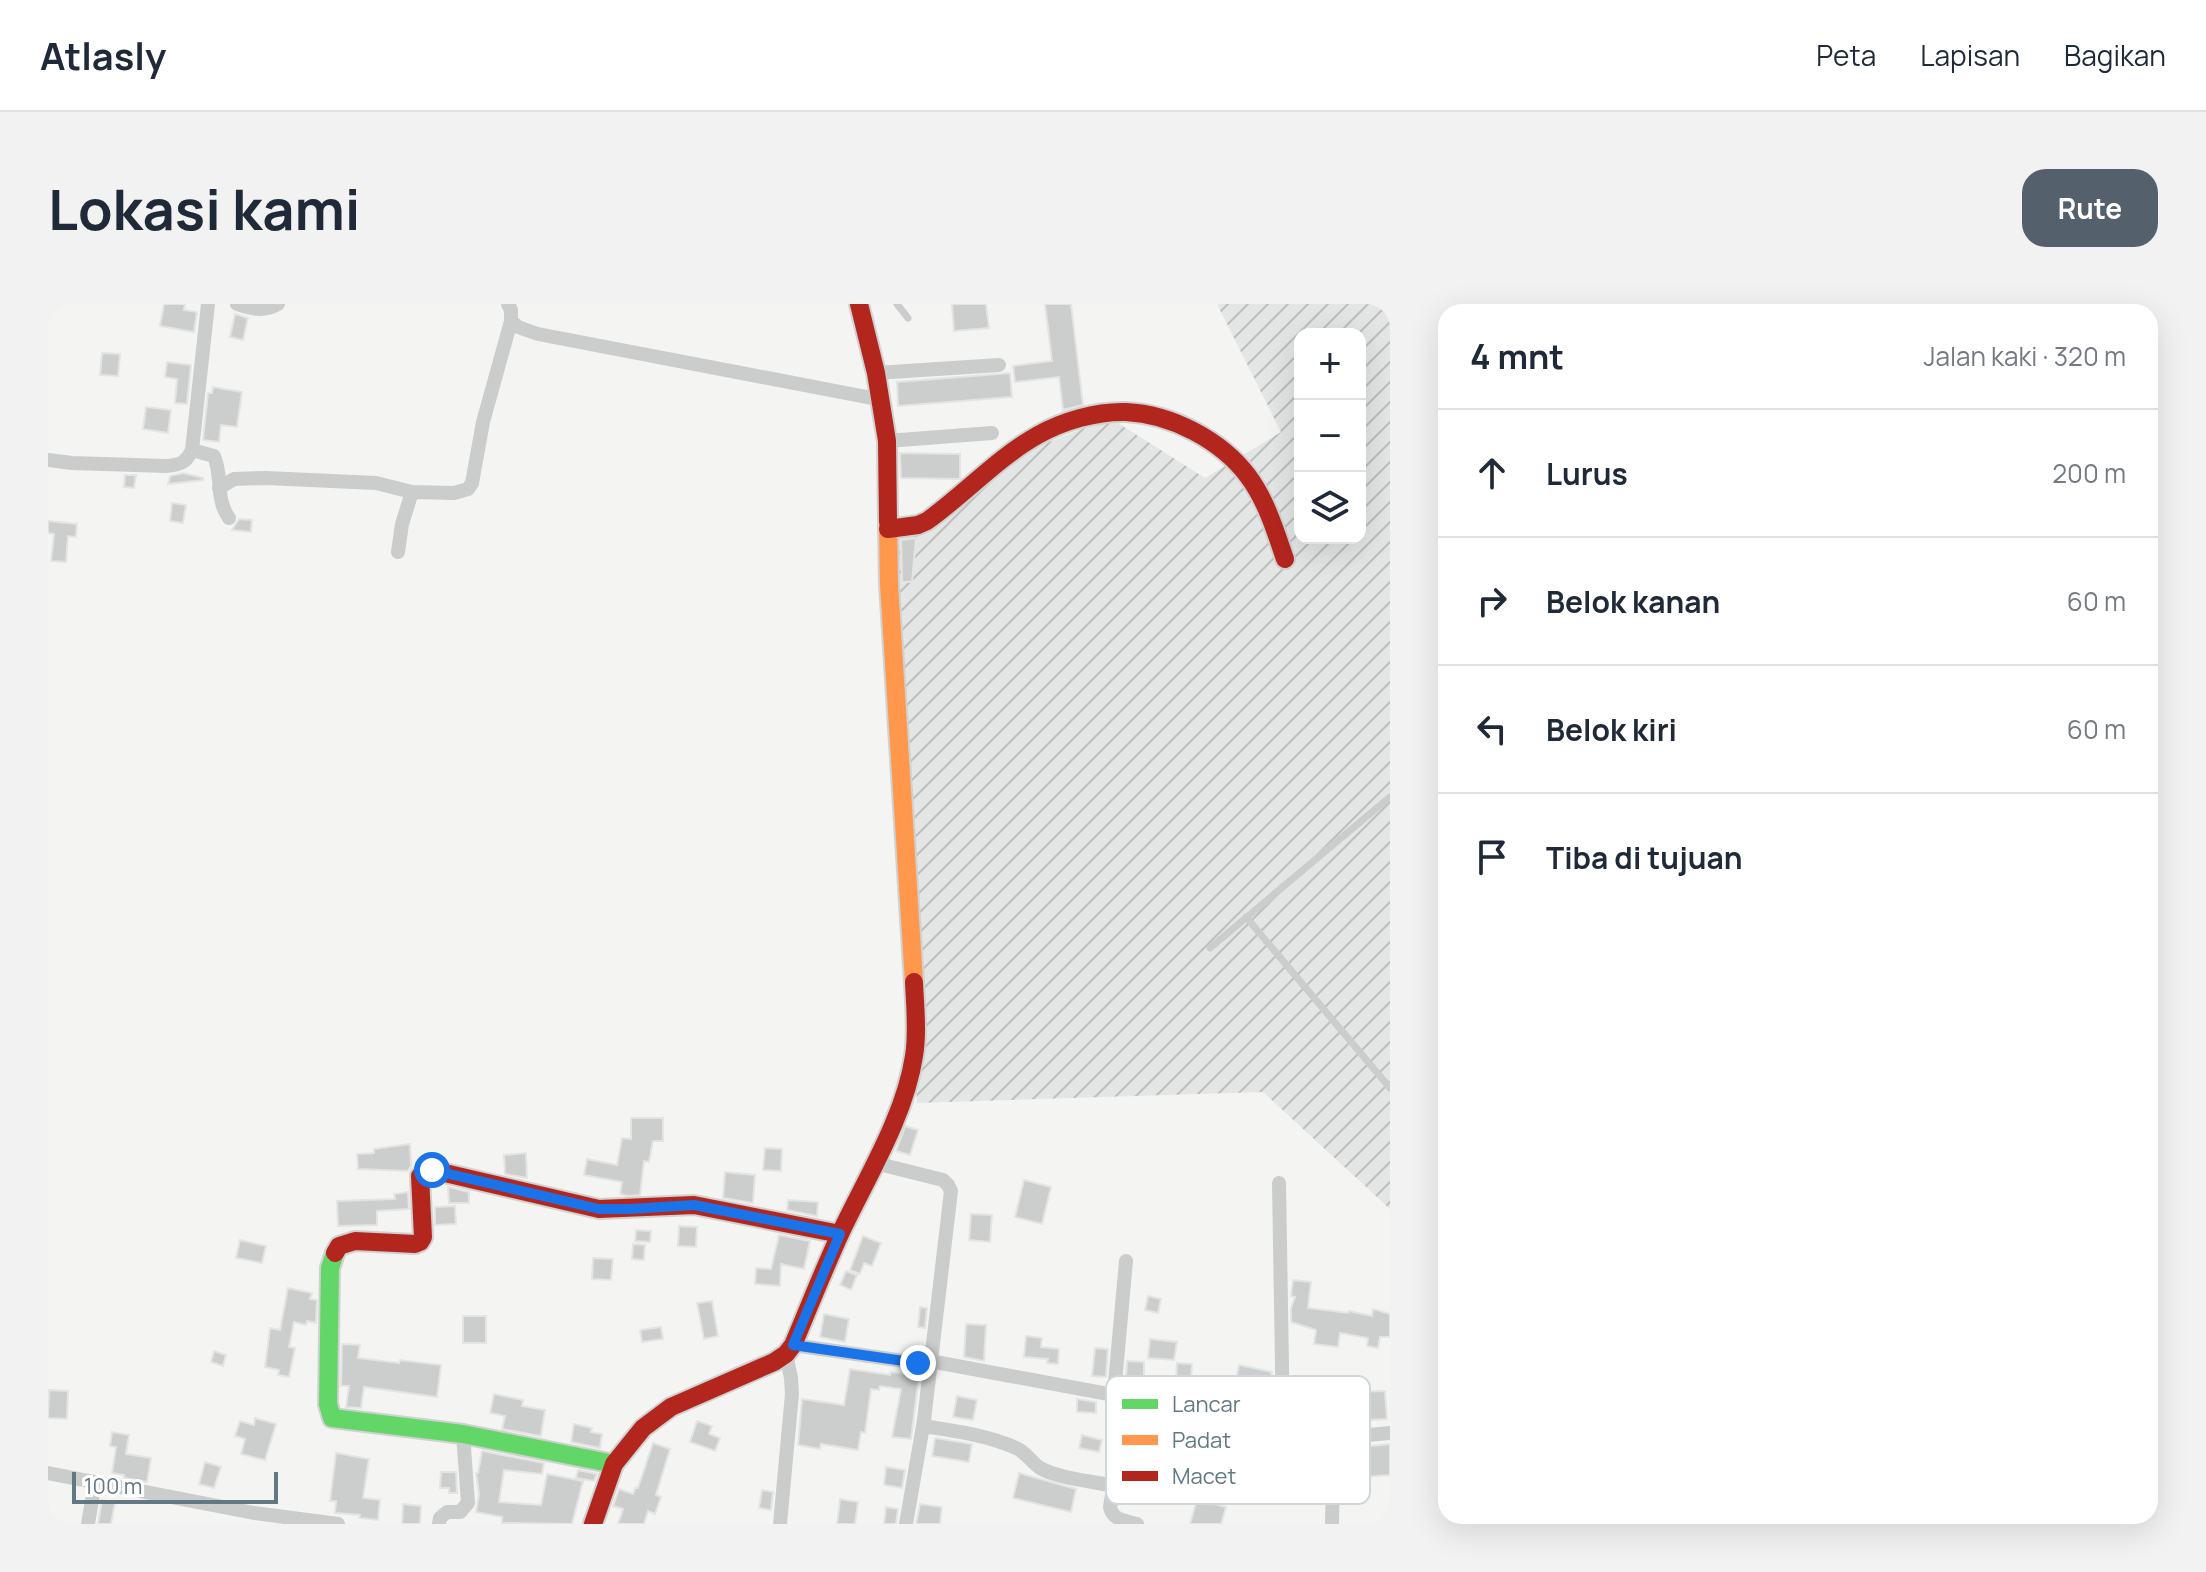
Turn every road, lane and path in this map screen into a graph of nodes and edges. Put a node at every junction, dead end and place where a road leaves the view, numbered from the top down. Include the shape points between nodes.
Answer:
1 (208, 304) edge
2 (237, 304) edge
3 (278, 304) edge
4 (508, 304) edge
5 (859, 304) edge
6 (897, 304) edge
7 (908, 318) dead end
8 (511, 321) junction
9 (999, 365) dead end
10 (876, 373) junction
11 (882, 400) junction
12 (992, 433) dead end
13 (887, 441) junction
14 (192, 450) junction
15 (48, 460) edge
16 (219, 488) junction
17 (412, 492) junction
18 (229, 518) dead end
19 (888, 529) junction
20 (398, 552) dead end
21 (1285, 559) dead end
22 (1390, 797) edge
23 (1246, 917) junction
24 (1210, 948) dead end
25 (1390, 1088) edge
26 (875, 1163) junction
27 (1279, 1183) dead end
28 (840, 1234) junction
29 (1126, 1261) dead end
30 (790, 1349) junction
31 (930, 1364) junction
32 (1122, 1376) edge
33 (1282, 1376) edge
34 (1106, 1393) edge
35 (923, 1426) junction
36 (1390, 1433) edge
37 (463, 1434) junction
38 (1370, 1435) edge
39 (614, 1464) junction
40 (48, 1473) edge
41 (95, 1482) junction
42 (1106, 1485) edge
43 (1111, 1504) edge
44 (88, 1524) edge
45 (338, 1524) edge
46 (439, 1524) edge
47 (593, 1524) edge
48 (780, 1524) edge
49 (906, 1524) edge
50 (1137, 1524) edge

1 - 14 street
2 - 3 street via 256,309
4 - 8 street
5 - 10 street
6 - 7 lane
8 - 11 street via 538,334
8 - 17 street via 468,489
9 - 10 street
10 - 11 street
11 - 13 street
12 - 13 street
13 - 19 street
14 - 15 street via 181,464 166,466
14 - 16 street via 214,456
16 - 17 street via 234,479 266,478 376,483
16 - 18 street
17 - 20 street
19 - 21 street via 927,521 1035,437 1089,418 1132,413 1194,433 1238,462 1265,506
19 - 26 street via 916,1017 914,1056
22 - 23 lane
23 - 24 lane
23 - 25 lane
26 - 28 street
26 - 31 street via 943,1180 951,1191
27 - 33 street
28 - 30 street
28 - 37 street via 694,1205 599,1209 425,1171 420,1176 420,1242 355,1241 339,1246 334,1255 329,1411 339,1420
29 - 32 street
30 - 31 street
30 - 39 street via 774,1362 671,1407 643,1428
30 - 48 street via 792,1394
31 - 34 street
31 - 35 street
35 - 42 street via 1009,1445 1041,1468
35 - 49 street
36 - 38 street
37 - 39 street
37 - 46 street via 468,1503 460,1512 441,1516
39 - 47 street
40 - 41 street
41 - 44 street
41 - 45 street
43 - 50 street via 1116,1517

